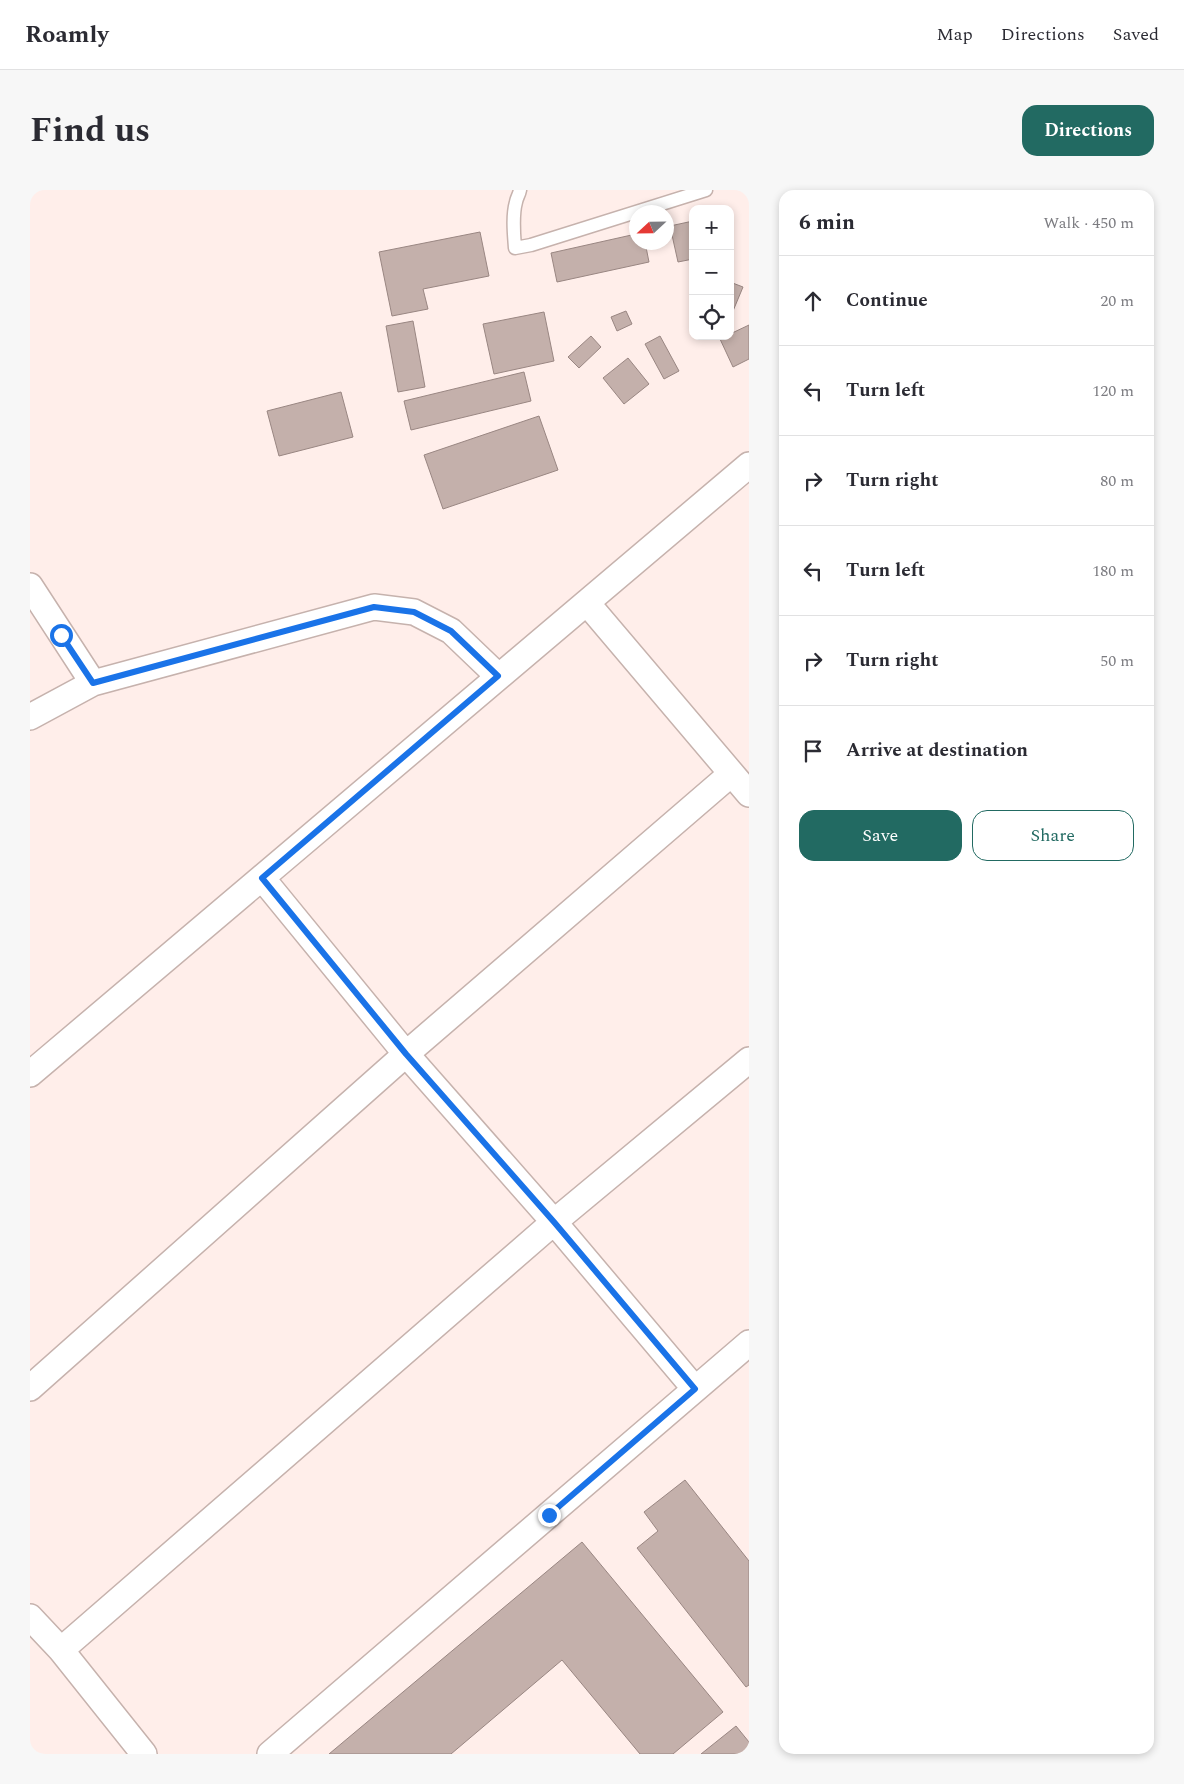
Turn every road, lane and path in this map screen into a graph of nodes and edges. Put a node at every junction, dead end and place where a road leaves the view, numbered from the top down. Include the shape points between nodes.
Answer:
1 (520, 190) edge
2 (706, 190) edge
3 (749, 465) edge
4 (30, 586) edge
5 (587, 603) junction
6 (498, 676) junction
7 (93, 683) junction
8 (30, 717) edge
9 (730, 774) junction
10 (749, 794) edge
11 (262, 878) junction
12 (406, 1054) junction
13 (749, 1060) edge
14 (30, 1074) edge
15 (554, 1222) junction
16 (749, 1343) edge
17 (30, 1388) edge
18 (695, 1389) junction
19 (30, 1616) edge
20 (61, 1650) junction
21 (144, 1754) edge
22 (270, 1754) edge

1 - 2 lane via 516,201 515,248 531,246
3 - 5 street
4 - 7 street
5 - 6 street
5 - 9 street
6 - 7 street via 451,631 414,612 374,607
6 - 11 street
7 - 8 street
9 - 10 street
9 - 12 street
11 - 12 street
11 - 14 street
12 - 15 street
12 - 17 street
13 - 15 street
15 - 18 street
15 - 20 street
16 - 18 street
18 - 22 street
19 - 20 street
20 - 21 street

